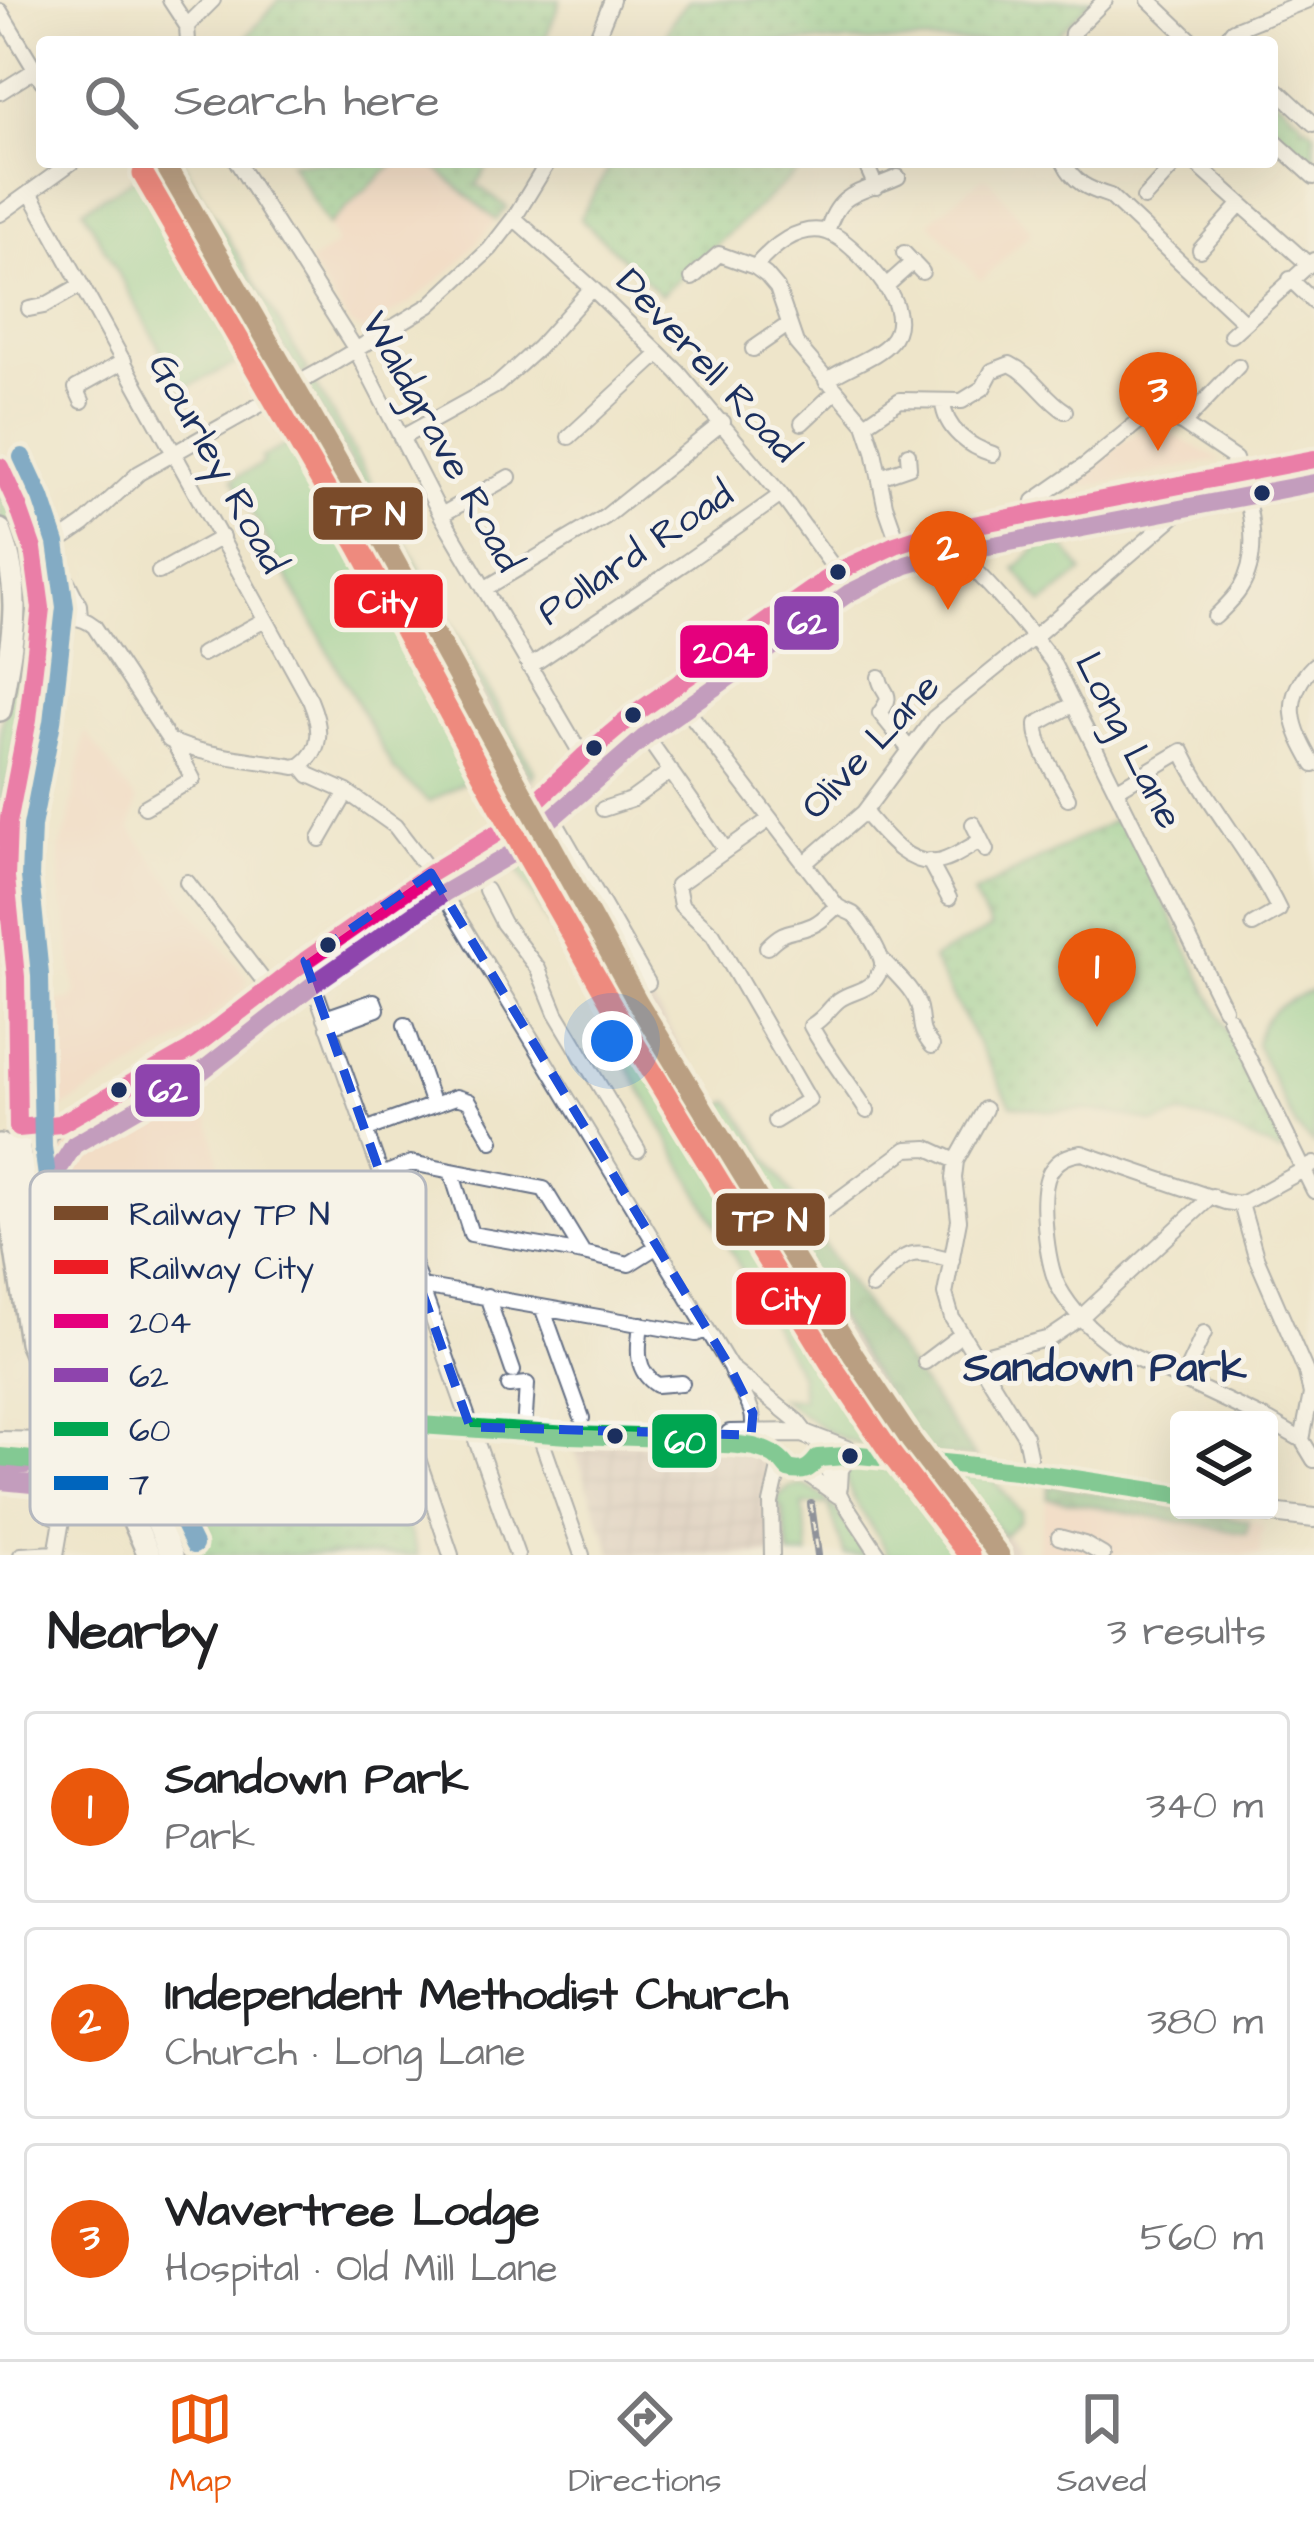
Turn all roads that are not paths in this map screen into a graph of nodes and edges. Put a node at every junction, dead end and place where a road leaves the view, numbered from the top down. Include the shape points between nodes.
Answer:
1 (170, 0) edge
2 (213, 0) edge
3 (612, 0) edge
4 (1105, 0) edge
5 (1148, 0) edge
6 (1308, 0) edge
7 (0, 11) edge
8 (188, 34) edge
9 (597, 36) edge
10 (1072, 36) edge
11 (1188, 36) edge
12 (1231, 36) edge
13 (36, 70) edge
14 (36, 76) edge
15 (1278, 91) edge
16 (0, 92) edge
17 (1314, 124) edge
18 (1278, 144) edge
19 (64, 168) edge
20 (241, 168) edge
21 (544, 168) edge
22 (1067, 168) edge
23 (1172, 168) edge
24 (1201, 168) edge
25 (868, 169) dead end
26 (898, 177) dead end
27 (1314, 177) edge
28 (876, 187) junction
29 (31, 194) junction
30 (1144, 198) dead end
31 (1241, 204) junction
32 (0, 214) edge
33 (514, 218) junction
34 (827, 232) junction
35 (1200, 250) dead end
36 (913, 262) dead end
37 (1311, 262) edge
38 (755, 267) junction
39 (700, 275) dead end
40 (1290, 279) junction
41 (81, 285) junction
42 (885, 287) junction
43 (592, 288) junction
44 (1314, 302) edge
45 (29, 309) dead end
46 (1244, 321) junction
47 (789, 324) junction
48 (1231, 335) dead end
49 (356, 350) junction
50 (753, 350) dead end
51 (659, 354) junction
52 (124, 361) junction
53 (1238, 366) dead end
54 (831, 386) junction
55 (82, 400) dead end
56 (944, 403) junction
57 (1066, 411) dead end
58 (723, 422) junction
59 (802, 423) dead end
60 (865, 424) junction
61 (1183, 424) junction
62 (569, 437) dead end
63 (400, 438) junction
64 (174, 452) junction
65 (985, 458) dead end
66 (1314, 459) edge
67 (912, 463) dead end
68 (0, 467) edge
69 (1240, 475) junction
70 (509, 477) dead end
71 (880, 477) junction
72 (1194, 482) junction
73 (781, 495) junction
74 (1032, 513) junction
75 (441, 515) junction
76 (0, 530) edge
77 (932, 533) junction
78 (222, 537) junction
79 (898, 542) junction
80 (159, 572) dead end
81 (838, 572) junction
82 (484, 589) junction
83 (1215, 616) dead end
84 (80, 618) junction
85 (265, 620) junction
86 (1034, 637) junction
87 (39, 639) junction
88 (202, 654) dead end
89 (1314, 665) edge
90 (529, 667) junction
91 (879, 677) dead end
92 (678, 698) dead end
93 (1074, 704) junction
94 (0, 710) edge
95 (632, 716) junction
96 (174, 743) junction
97 (910, 749) junction
98 (583, 757) junction
99 (301, 765) junction
100 (1314, 765) edge
101 (671, 771) junction
102 (1116, 790) junction
103 (347, 792) junction
104 (1068, 798) dead end
105 (539, 799) junction
106 (145, 807) dead end
107 (603, 808) dead end
108 (864, 812) junction
109 (770, 819) junction
110 (973, 824) dead end
111 (320, 839) dead end
112 (725, 849) junction
113 (929, 861) junction
114 (805, 864) junction
115 (431, 873) junction
116 (187, 882) dead end
117 (492, 896) dead end
118 (949, 898) dead end
119 (837, 906) junction
120 (1252, 926) dead end
121 (767, 946) dead end
122 (881, 958) junction
123 (305, 962) junction
124 (648, 983) dead end
125 (270, 989) junction
126 (402, 1033) dead end
127 (932, 1046) dead end
128 (591, 1074) junction
129 (562, 1091) junction
130 (433, 1105) junction
131 (985, 1109) dead end
132 (867, 1111) dead end
133 (776, 1121) dead end
134 (57, 1127) junction
135 (364, 1130) junction
136 (12, 1138) edge
137 (485, 1138) dead end
138 (638, 1150) dead end
139 (956, 1161) junction
140 (1309, 1167) edge
141 (381, 1171) edge
142 (390, 1171) edge
143 (451, 1171) junction
144 (10, 1184) edge
145 (1314, 1192) edge
146 (1212, 1196) junction
147 (1241, 1204) junction
148 (815, 1216) dead end
149 (656, 1247) junction
150 (30, 1253) edge
151 (583, 1253) junction
152 (952, 1260) junction
153 (426, 1287) edge
154 (878, 1287) dead end
155 (487, 1296) junction
156 (426, 1303) edge
157 (542, 1307) junction
158 (428, 1311) joint
159 (1081, 1317) junction
160 (640, 1324) junction
161 (706, 1330) junction
162 (1204, 1333) dead end
163 (962, 1334) junction
164 (30, 1342) edge
165 (938, 1352) junction
166 (976, 1357) junction
167 (925, 1362) dead end
168 (948, 1366) dead end
169 (730, 1367) junction
170 (1182, 1380) junction
171 (683, 1384) dead end
172 (1249, 1411) edge
173 (582, 1418) dead end
174 (426, 1425) edge
175 (1278, 1426) edge
176 (470, 1427) junction
177 (532, 1432) junction
178 (751, 1435) junction
179 (802, 1435) junction
180 (672, 1438) junction
181 (1303, 1440) junction
182 (0, 1441) edge
183 (30, 1451) edge
184 (30, 1451) edge
185 (853, 1456) junction
186 (0, 1457) edge
187 (781, 1458) junction
188 (1314, 1460) edge
189 (810, 1466) junction
190 (1029, 1472) junction
191 (0, 1473) edge
192 (30, 1479) edge
193 (426, 1482) edge
194 (775, 1487) junction
195 (840, 1493) junction
196 (1170, 1495) edge
197 (1278, 1514) edge
198 (1314, 1518) edge
199 (143, 1525) edge
200 (151, 1525) edge
201 (1059, 1537) dead end
202 (56, 1554) edge
203 (21, 1555) edge
204 (149, 1555) edge
205 (172, 1555) edge
206 (451, 1555) edge
207 (517, 1555) edge
208 (582, 1555) edge
209 (772, 1555) edge
210 (879, 1555) edge
211 (1103, 1555) edge

1 - 8 street
2 - 8 street
3 - 9 street
4 - 10 street
5 - 11 street
6 - 12 street
7 - 13 street
14 - 16 street
15 - 17 street
18 - 27 street
19 - 29 street
20 - 49 street, Waldgrave Road
21 - 33 street
22 - 46 street via 1088,189 1110,196
23 - 30 street
24 - 31 street
25 - 28 street
26 - 28 street
28 - 34 street via 841,201
29 - 32 street
29 - 41 street, Gourley Road
31 - 35 street
31 - 37 street
33 - 43 street, Deverell Road
33 - 49 street via 430,305
34 - 38 street via 784,240
34 - 42 street
36 - 42 street
37 - 40 street
38 - 39 street via 718,254
38 - 47 street via 777,288
40 - 44 street
40 - 46 street
41 - 45 street
41 - 52 street, Gourley Road
42 - 54 street via 898,314 893,337 842,368
43 - 51 street, Deverell Road
43 - 63 street via 497,385
46 - 48 street
47 - 50 street
47 - 54 street
49 - 63 street, Waldgrave Road
49 - 64 street
51 - 58 street, Deverell Road
51 - 62 street
52 - 55 street via 76,388
52 - 64 street, Gourley Road
53 - 61 street
54 - 59 street
54 - 60 street
56 - 57 street via 973,396 992,371 1010,364
56 - 60 street via 900,400
56 - 65 street via 948,423
58 - 73 street, Deverell Road
58 - 82 street via 605,518
60 - 71 street
61 - 69 street via 1235,459
61 - 74 street via 1162,414 1144,417 1034,501
63 - 75 street, Waldgrave Road
64 - 78 street, Gourley Road
64 - 84 street via 129,480 58,546 58,567
66 - 69 street
67 - 71 street
68 - 87 highway via 33,549
69 - 72 street
69 - 83 street via 1252,553 1243,585
70 - 75 street
71 - 79 street
72 - 74 street
72 - 86 street, Olive Lane via 1192,501
73 - 81 street, Deverell Road
73 - 90 street, Pollard Road
74 - 77 street
75 - 82 street, Waldgrave Road
76 - 94 highway via 16,616
77 - 79 street
77 - 86 street, Long Lane
78 - 80 street
78 - 85 street, Gourley Road
79 - 81 street
81 - 95 street
82 - 90 street, Waldgrave Road
84 - 87 street via 63,619
84 - 96 street via 94,626
85 - 88 street
85 - 99 street, Gourley Road via 319,723 315,752
86 - 93 street, Long Lane
86 - 97 street, Olive Lane via 934,718
87 - 136 highway via 8,823 16,977
89 - 100 street via 1292,704
90 - 98 street, Waldgrave Road
91 - 97 street via 888,694 880,713
92 - 109 street
93 - 102 street, Long Lane
93 - 104 street via 1035,728
95 - 98 street
95 - 101 street
96 - 99 street
96 - 106 street via 193,779
97 - 108 street, Olive Lane
98 - 105 street
99 - 103 street
101 - 107 street via 631,800
101 - 112 street
102 - 120 street via 1182,751 1279,910
102 - 140 street, Long Lane
103 - 111 street
103 - 115 street via 395,826
105 - 115 street via 496,836
105 - 124 street
108 - 113 street via 897,848
108 - 114 street, Olive Lane
109 - 112 street
109 - 114 street
110 - 113 street via 984,846
112 - 133 street via 677,885 681,905 713,934 809,1100
113 - 118 street
114 - 119 street
115 - 123 street
115 - 129 street
116 - 125 street
117 - 128 street
119 - 121 street
119 - 122 street via 854,915
122 - 127 street via 911,993
122 - 132 street via 876,980 811,1026
123 - 125 street
123 - 135 street
125 - 134 street via 190,1050
126 - 130 street
128 - 129 street
128 - 138 street
129 - 149 street
130 - 135 street
130 - 137 street via 463,1097
131 - 139 street
134 - 136 street
134 - 144 street
135 - 141 street
136 - 144 highway
139 - 148 street via 907,1149
139 - 152 street
140 - 145 street, Long Lane
140 - 147 street
142 - 143 street via 411,1163
143 - 151 street via 544,1189
143 - 151 street via 471,1234
144 - 150 highway
144 - 164 highway
146 - 147 street
146 - 159 street
146 - 159 street via 1082,1153 1064,1156 1048,1174 1046,1233 1057,1284
147 - 181 street via 1306,1372
149 - 151 street via 629,1264
149 - 161 street
152 - 154 street via 910,1253
152 - 163 street via 945,1294
153 - 155 street
155 - 157 street
155 - 177 street via 511,1378 527,1384
156 - 158 street
157 - 160 street
157 - 173 street
158 - 176 street
159 - 166 street via 1050,1338
159 - 170 street via 1117,1349
160 - 161 street
160 - 171 street via 644,1374 657,1385
161 - 169 street
162 - 170 street
163 - 165 street
163 - 166 street
165 - 167 street
165 - 168 street
166 - 190 street via 1025,1436
169 - 178 street via 754,1413
169 - 179 street via 797,1421
170 - 172 street
174 - 176 main road
175 - 181 street
176 - 177 main road
176 - 207 street
177 - 180 main road
177 - 208 street
178 - 179 main road
178 - 180 main road
179 - 185 main road
179 - 187 main road via 782,1444
179 - 189 main road via 818,1445
180 - 187 main road via 748,1445
181 - 188 street
182 - 183 main road
184 - 186 main road
185 - 189 main road
185 - 190 main road
185 - 195 main road via 839,1468
187 - 189 main road via 788,1469
187 - 194 street
189 - 194 street
189 - 195 street
190 - 196 main road
191 - 192 street
193 - 206 street
194 - 209 street
195 - 210 street
197 - 198 main road
199 - 204 highway
200 - 205 highway
201 - 211 street
202 - 203 street

